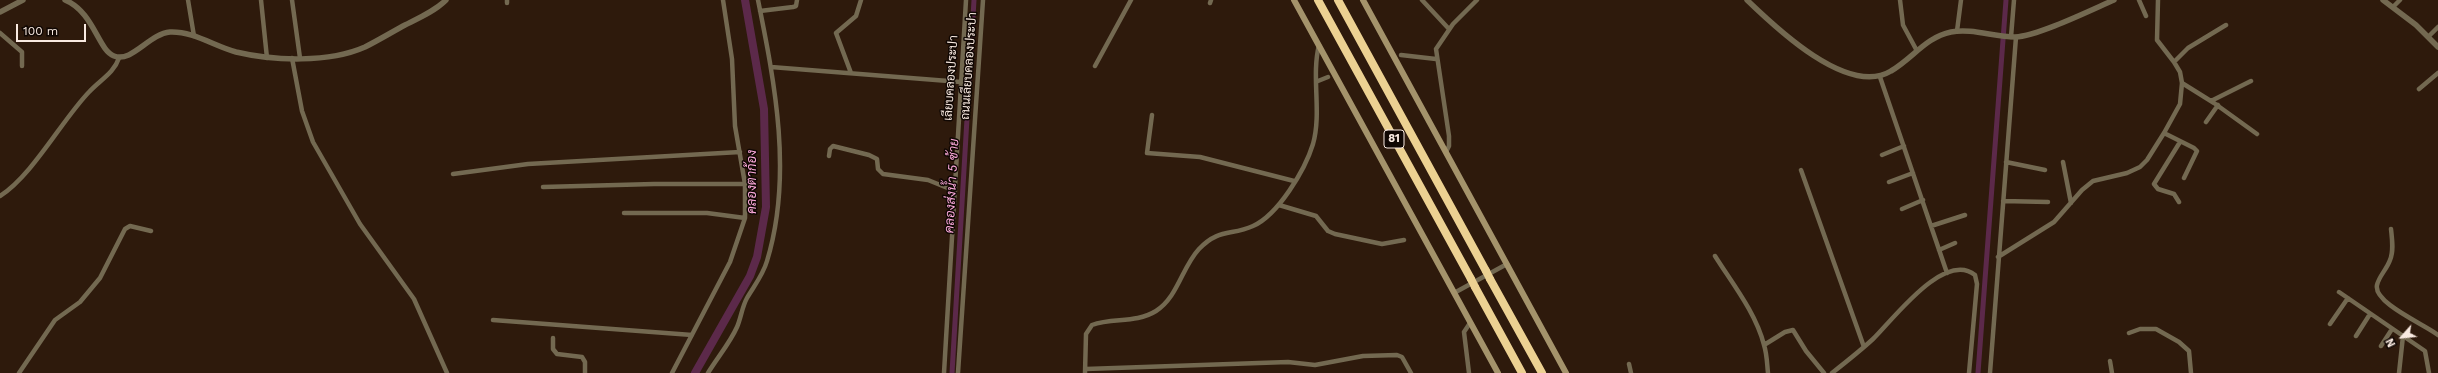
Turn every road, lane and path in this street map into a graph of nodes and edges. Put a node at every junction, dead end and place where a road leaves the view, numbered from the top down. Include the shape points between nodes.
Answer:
1 (21, 0) edge
2 (65, 0) edge
3 (188, 0) edge
4 (261, 0) edge
5 (292, 0) edge
6 (446, 0) edge
7 (723, 0) edge
8 (759, 0) edge
9 (797, 0) edge
10 (861, 0) edge
11 (966, 0) edge
12 (983, 0) edge
13 (1131, 0) edge
14 (1294, 0) edge
15 (1318, 0) edge
16 (1338, 0) edge
17 (1363, 0) edge
18 (1422, 0) edge
19 (1477, 0) edge
20 (1747, 0) edge
21 (1900, 0) edge
22 (1961, 0) edge
23 (2014, 0) edge
24 (2114, 0) edge
25 (2139, 0) edge
26 (2158, 0) edge
27 (2383, 0) edge
28 (2400, 0) edge
29 (2393, 7) junction
30 (760, 11) junction
31 (0, 12) edge
32 (2146, 16) dead end
33 (2226, 25) dead end
34 (2438, 27) edge
35 (1450, 29) junction
36 (1956, 31) junction
37 (0, 33) edge
38 (194, 36) junction
39 (2012, 37) junction
40 (2428, 37) junction
41 (1319, 45) junction
42 (2438, 47) edge
43 (1917, 51) junction
44 (1401, 55) dead end
45 (119, 58) junction
46 (266, 58) junction
47 (292, 58) junction
48 (300, 58) junction
49 (1436, 59) junction
50 (2174, 62) junction
51 (22, 66) dead end
52 (1095, 66) dead end
53 (771, 67) junction
54 (851, 72) junction
55 (2438, 73) edge
56 (1328, 77) dead end
57 (1880, 77) junction
58 (1318, 81) junction
59 (961, 82) junction
60 (2251, 82) dead end
61 (2182, 83) junction
62 (2419, 89) dead end
63 (2211, 101) junction
64 (2218, 105) junction
65 (1152, 115) dead end
66 (2206, 122) dead end
67 (2164, 133) junction
68 (2257, 134) dead end
69 (2180, 142) junction
70 (1904, 146) junction
71 (740, 152) junction
72 (1446, 152) junction
73 (1882, 155) dead end
74 (829, 156) dead end
75 (2006, 162) junction
76 (2063, 162) dead end
77 (1801, 170) dead end
78 (2045, 170) dead end
79 (1913, 173) junction
80 (453, 174) dead end
81 (2184, 178) dead end
82 (1294, 181) junction
83 (1889, 182) dead end
84 (745, 184) junction
85 (543, 187) dead end
86 (954, 191) junction
87 (0, 196) edge
88 (1923, 200) junction
89 (2003, 201) junction
90 (2048, 202) dead end
91 (2179, 202) dead end
92 (2070, 203) junction
93 (1279, 205) junction
94 (1902, 209) dead end
95 (624, 213) dead end
96 (1965, 215) dead end
97 (745, 218) junction
98 (1931, 226) junction
99 (2391, 229) dead end
100 (151, 231) dead end
101 (1404, 240) dead end
102 (1955, 243) dead end
103 (1939, 250) junction
104 (1715, 256) dead end
105 (1998, 257) junction
106 (1507, 264) junction
107 (1947, 273) junction
108 (2339, 292) dead end
109 (1454, 293) junction
110 (2348, 298) junction
111 (2370, 314) junction
112 (493, 320) dead end
113 (1470, 323) junction
114 (2330, 324) dead end
115 (2392, 329) junction
116 (2130, 334) dead end
117 (692, 335) junction
118 (2438, 335) edge
119 (2356, 336) dead end
120 (2403, 336) junction
121 (553, 338) dead end
122 (1764, 345) junction
123 (2381, 346) dead end
124 (1864, 347) junction
125 (2110, 361) dead end
126 (1629, 364) dead end
127 (1086, 371) edge
128 (19, 373) edge
129 (447, 373) edge
130 (585, 373) edge
131 (672, 373) edge
132 (708, 373) edge
133 (944, 373) edge
134 (958, 373) edge
135 (1411, 373) edge
136 (1469, 373) edge
137 (1498, 373) edge
138 (1522, 373) edge
139 (1542, 373) edge
140 (1566, 373) edge
141 (1631, 373) edge
142 (1768, 373) edge
143 (1824, 373) edge
144 (1832, 373) edge
145 (1969, 373) edge
146 (1990, 373) edge
147 (2112, 373) edge
148 (2190, 373) edge
149 (2399, 373) edge
150 (2429, 373) edge

1 - 31 street
2 - 45 street via 83,12 105,48
3 - 38 street
4 - 46 street
5 - 48 street
6 - 48 street via 427,14 365,47 343,53
7 - 71 street via 732,59 735,126
8 - 30 street
9 - 30 street via 796,6 793,7
10 - 54 street via 856,16 836,33
11 - 59 street, เลียบคลองประปา
12 - 134 street, ถนนเลียบคลองประปา
13 - 52 street
14 - 41 main road
15 - 138 highway, 81, bridge
16 - 139 highway, 81, bridge
17 - 72 main road
18 - 35 street
19 - 35 street
20 - 57 street via 1779,31 1823,60 1856,76
21 - 43 street via 1904,25
22 - 36 street
23 - 39 street
24 - 39 street via 2030,34
25 - 32 street
26 - 50 street via 2157,40
27 - 29 street
28 - 29 street
29 - 40 street
30 - 53 street
33 - 50 street via 2188,48
34 - 40 street
35 - 49 street via 1436,49
36 - 39 street
36 - 43 street via 1936,37
37 - 51 street via 22,52
38 - 45 street via 168,32 150,40 131,54
38 - 46 street via 234,51
39 - 75 street
40 - 42 street
41 - 58 street via 1316,63
41 - 109 main road
43 - 57 street
44 - 49 street
45 - 87 street via 111,72 89,92 36,159
46 - 47 street
47 - 48 street
47 - 129 street via 302,111 313,142 360,224 414,299
49 - 72 street via 1449,136
50 - 61 street via 2180,72
53 - 54 street
53 - 132 street via 780,172 772,243 764,270 746,300 737,327
54 - 59 street
55 - 62 street
56 - 58 street
57 - 70 street
58 - 82 street via 1313,145
59 - 86 street, เลียบคลองประปา
60 - 63 street
61 - 63 street
61 - 67 street via 2180,104
63 - 64 street
64 - 66 street
64 - 68 street
65 - 82 street via 1147,153 1200,157
67 - 69 street
67 - 92 street via 2140,167 2128,173 2093,181
69 - 81 street via 2197,151
69 - 91 street via 2154,184 2158,189 2174,194
70 - 73 street
70 - 79 street
71 - 80 street via 532,164
71 - 84 street
72 - 106 main road
74 - 86 street via 833,146 869,155 877,159 878,169 883,174 928,180
75 - 78 street
75 - 89 street
76 - 92 street
77 - 124 street
79 - 83 street
79 - 88 street
82 - 93 street
84 - 85 street
84 - 97 street
86 - 133 street, เลียบคลองประปา
88 - 94 street
88 - 98 street
89 - 90 street
89 - 105 street
92 - 105 street via 2054,222
93 - 101 street via 1316,216 1328,231 1338,235 1382,244
93 - 127 street via 1263,221 1252,227 1220,233 1200,248 1170,297 1155,311 1127,321 1104,321 1092,326 1086,334
95 - 97 street via 707,213
96 - 98 street
97 - 117 street via 730,262
98 - 103 street
99 - 118 street via 2392,251 2377,285 2378,293 2394,308
100 - 128 street via 130,226 125,229 100,278 80,302 55,320
102 - 103 street
103 - 107 street
104 - 122 street via 1746,304
105 - 146 street
106 - 109 street
106 - 140 main road
107 - 124 street via 1930,282
107 - 145 street via 1963,269 1975,275 1977,284
108 - 110 street
109 - 113 main road
110 - 111 street
110 - 114 street
111 - 115 street
111 - 119 street
112 - 117 street
113 - 136 street via 1464,332
113 - 137 main road
115 - 120 street
115 - 123 street
116 - 148 street via 2140,329 2156,329 2179,342 2189,351
117 - 131 street
120 - 149 street
120 - 150 street via 2425,351
121 - 130 street via 553,349 557,354 582,357 585,362
122 - 142 street
122 - 143 street via 1793,330
124 - 144 street
125 - 147 street
126 - 141 street
127 - 135 street via 1288,362 1315,364 1380,354 1402,357

